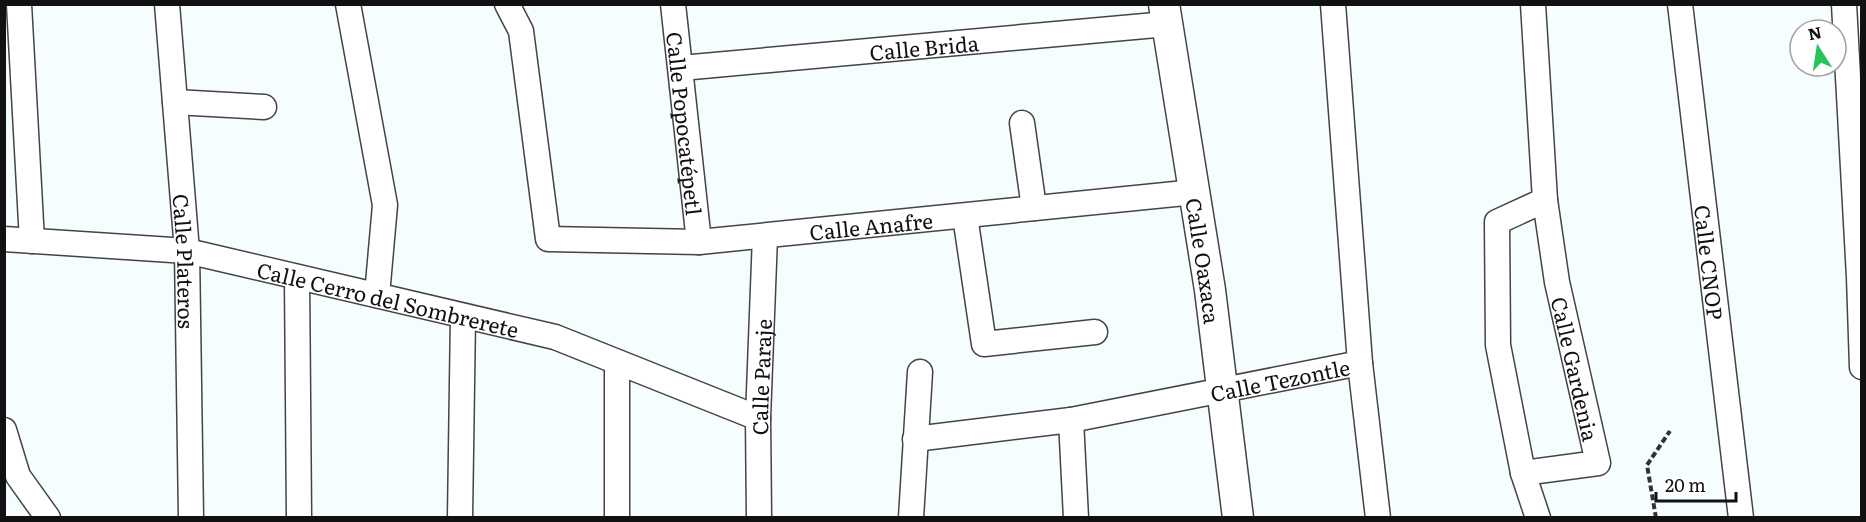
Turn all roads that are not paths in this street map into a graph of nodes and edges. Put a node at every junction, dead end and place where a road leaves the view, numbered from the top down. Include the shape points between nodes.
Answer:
1 (19, 4) edge
2 (167, 4) edge
3 (348, 4) edge
4 (507, 4) edge
5 (673, 4) edge
6 (1333, 4) edge
7 (1533, 4) edge
8 (1680, 4) edge
9 (1844, 4) edge
10 (1165, 14) edge
11 (681, 68) junction
12 (175, 102) junction
13 (264, 106) dead end
14 (1022, 123) dead end
15 (1195, 192) junction
16 (1545, 200) junction
17 (1034, 208) junction
18 (965, 216) junction
19 (765, 236) junction
20 (4, 239) edge
21 (32, 241) junction
22 (699, 242) junction
23 (187, 251) junction
24 (297, 277) junction
25 (1860, 277) edge
26 (377, 295) junction
27 (463, 316) junction
28 (1095, 332) dead end
29 (617, 362) junction
30 (1360, 363) junction
31 (1862, 367) edge
32 (920, 372) dead end
33 (1222, 392) junction
34 (758, 418) junction
35 (1071, 420) junction
36 (4, 430) edge
37 (915, 439) junction
38 (1523, 473) junction
39 (48, 518) edge
40 (191, 518) edge
41 (299, 518) edge
42 (460, 518) edge
43 (617, 518) edge
44 (759, 518) edge
45 (911, 518) edge
46 (1076, 518) edge
47 (1238, 518) edge
48 (1378, 518) edge
49 (1538, 518) edge
50 (1741, 518) edge

1 - 21 street
2 - 12 street, Calle Plateros
3 - 26 street via 386,205
4 - 22 street, Calle Anafre via 521,31 548,238
5 - 11 street, Calle Popocatépetl
6 - 30 street, Calle Tezontle
7 - 16 street, Calle Gardenia
8 - 50 street, Calle CNOP
9 - 25 street
10 - 11 street, Calle Brida
10 - 15 street, Calle Oaxaca
11 - 22 street, Calle Popocatépetl
12 - 13 street
12 - 23 street, Calle Plateros
14 - 17 street
15 - 17 street, Calle Anafre
15 - 33 street, Calle Oaxaca
16 - 38 street via 1497,222 1498,345
16 - 38 street, Calle Gardenia via 1557,282 1598,463
17 - 18 street, Calle Anafre
18 - 19 street, Calle Anafre
18 - 28 street via 984,344
19 - 22 street, Calle Anafre
19 - 34 street, Calle Paraje
20 - 21 street, Calle Cerro del Sombrerete
21 - 23 street, Calle Cerro del Sombrerete
23 - 24 street, Calle Cerro del Sombrerete
23 - 40 street, Calle Plateros
24 - 26 street, Calle Cerro del Sombrerete
24 - 41 street
25 - 31 street
26 - 27 street, Calle Cerro del Sombrerete
27 - 29 street, Calle Cerro del Sombrerete via 555,337
27 - 42 street
29 - 34 street, Calle Cerro del Sombrerete
29 - 43 street
30 - 33 street, Calle Tezontle
30 - 48 street
32 - 37 street
33 - 35 street, Calle Tezontle
33 - 47 street, Calle Oaxaca
34 - 44 street, Calle Paraje
35 - 37 street, Calle Tezontle
35 - 46 street
36 - 39 street via 18,476
37 - 45 street
38 - 49 street

